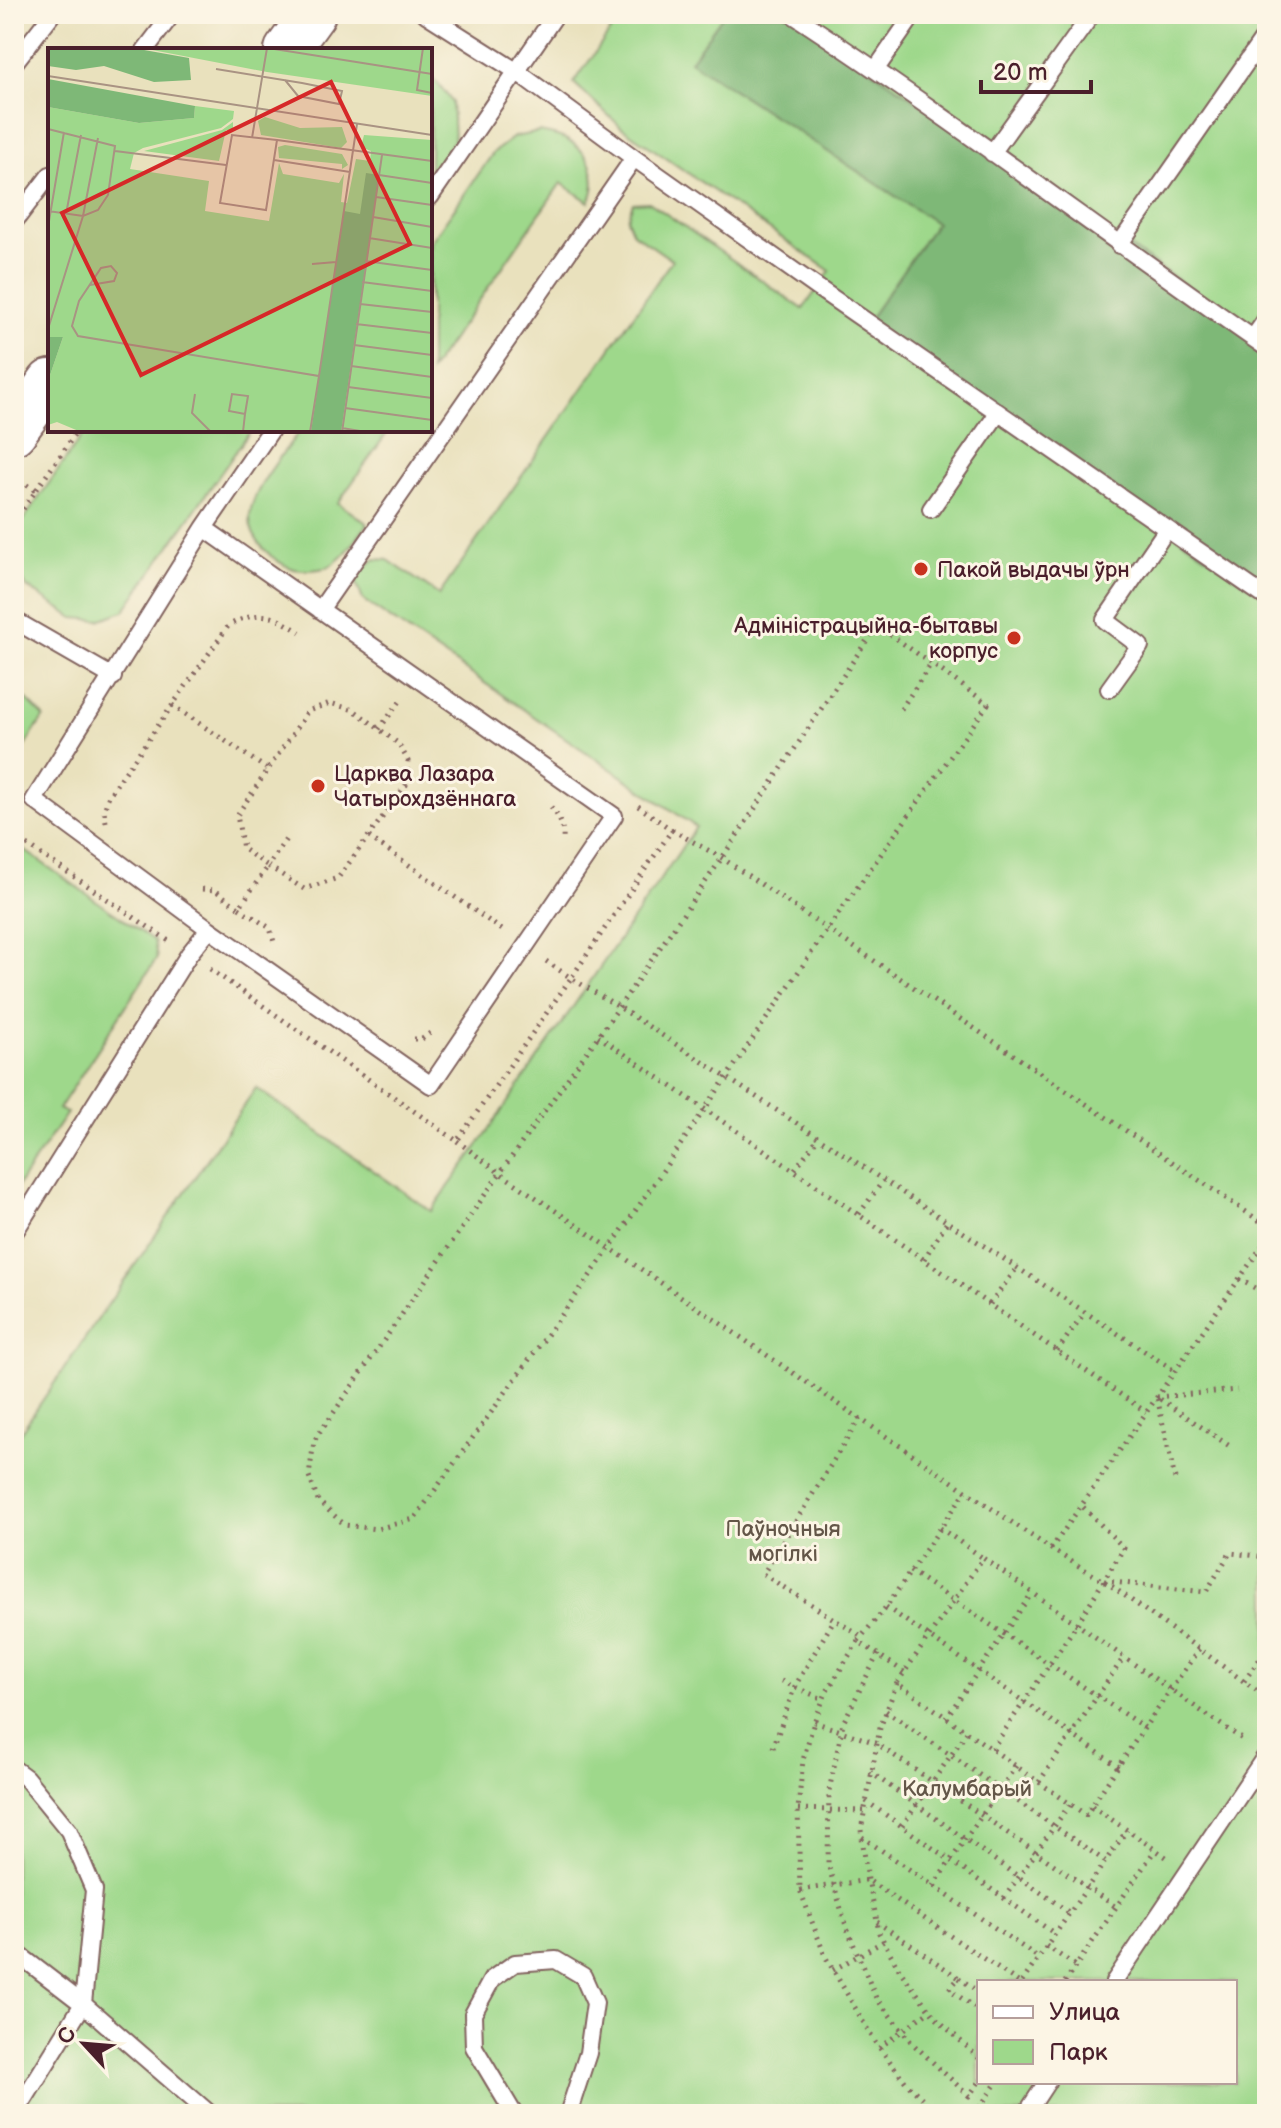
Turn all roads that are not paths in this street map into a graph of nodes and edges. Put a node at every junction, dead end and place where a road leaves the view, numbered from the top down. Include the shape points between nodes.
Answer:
1 (52, 14) edge
2 (166, 14) edge
3 (313, 14) edge
4 (426, 14) edge
5 (556, 14) edge
6 (792, 14) edge
7 (914, 14) edge
8 (1092, 14) edge
9 (1267, 33) edge
10 (147, 48) edge
11 (288, 48) edge
12 (14, 63) edge
13 (876, 69) junction
14 (516, 71) junction
15 (992, 153) junction
16 (634, 158) junction
17 (48, 178) edge
18 (432, 194) edge
19 (14, 222) edge
20 (1119, 245) junction
21 (1267, 318) edge
22 (1260, 343) edge
23 (48, 385) edge
24 (998, 413) junction
25 (14, 432) edge
26 (270, 432) edge
27 (931, 509) dead end
28 (204, 528) junction
29 (1167, 529) junction
30 (1267, 598) edge
31 (320, 610) junction
32 (14, 620) edge
33 (113, 677) junction
34 (1109, 689) dead end
35 (209, 929) junction
36 (14, 1233) edge
37 (1267, 1754) edge
38 (14, 1769) edge
39 (14, 1951) edge
40 (1115, 1980) edge
41 (83, 2004) junction
42 (1046, 2084) edge
43 (16, 2108) edge
44 (210, 2114) edge
45 (514, 2114) edge
46 (568, 2114) edge
47 (1026, 2114) edge

1 - 12 lane
2 - 10 lane via 170,17
3 - 11 main road
4 - 14 lane
5 - 14 lane
6 - 13 lane
7 - 13 lane
8 - 15 lane
9 - 20 lane
13 - 15 lane
14 - 16 lane
14 - 18 lane
15 - 20 lane
16 - 24 lane
16 - 31 lane
17 - 19 lane
20 - 22 lane
21 - 22 lane
23 - 25 main road
24 - 27 lane
24 - 29 lane
26 - 28 lane
28 - 31 lane
28 - 33 lane
29 - 30 lane
29 - 34 lane via 1105,620 1140,646
31 - 35 lane via 614,816 431,1085
32 - 33 lane
33 - 35 lane via 34,800
35 - 36 lane
37 - 40 lane
38 - 41 lane via 69,1831 94,1890
39 - 41 lane
41 - 43 lane
41 - 44 lane
42 - 47 lane
45 - 46 lane via 474,2047 473,2014 492,1979 515,1963 556,1960 583,1976 595,2003 588,2053

